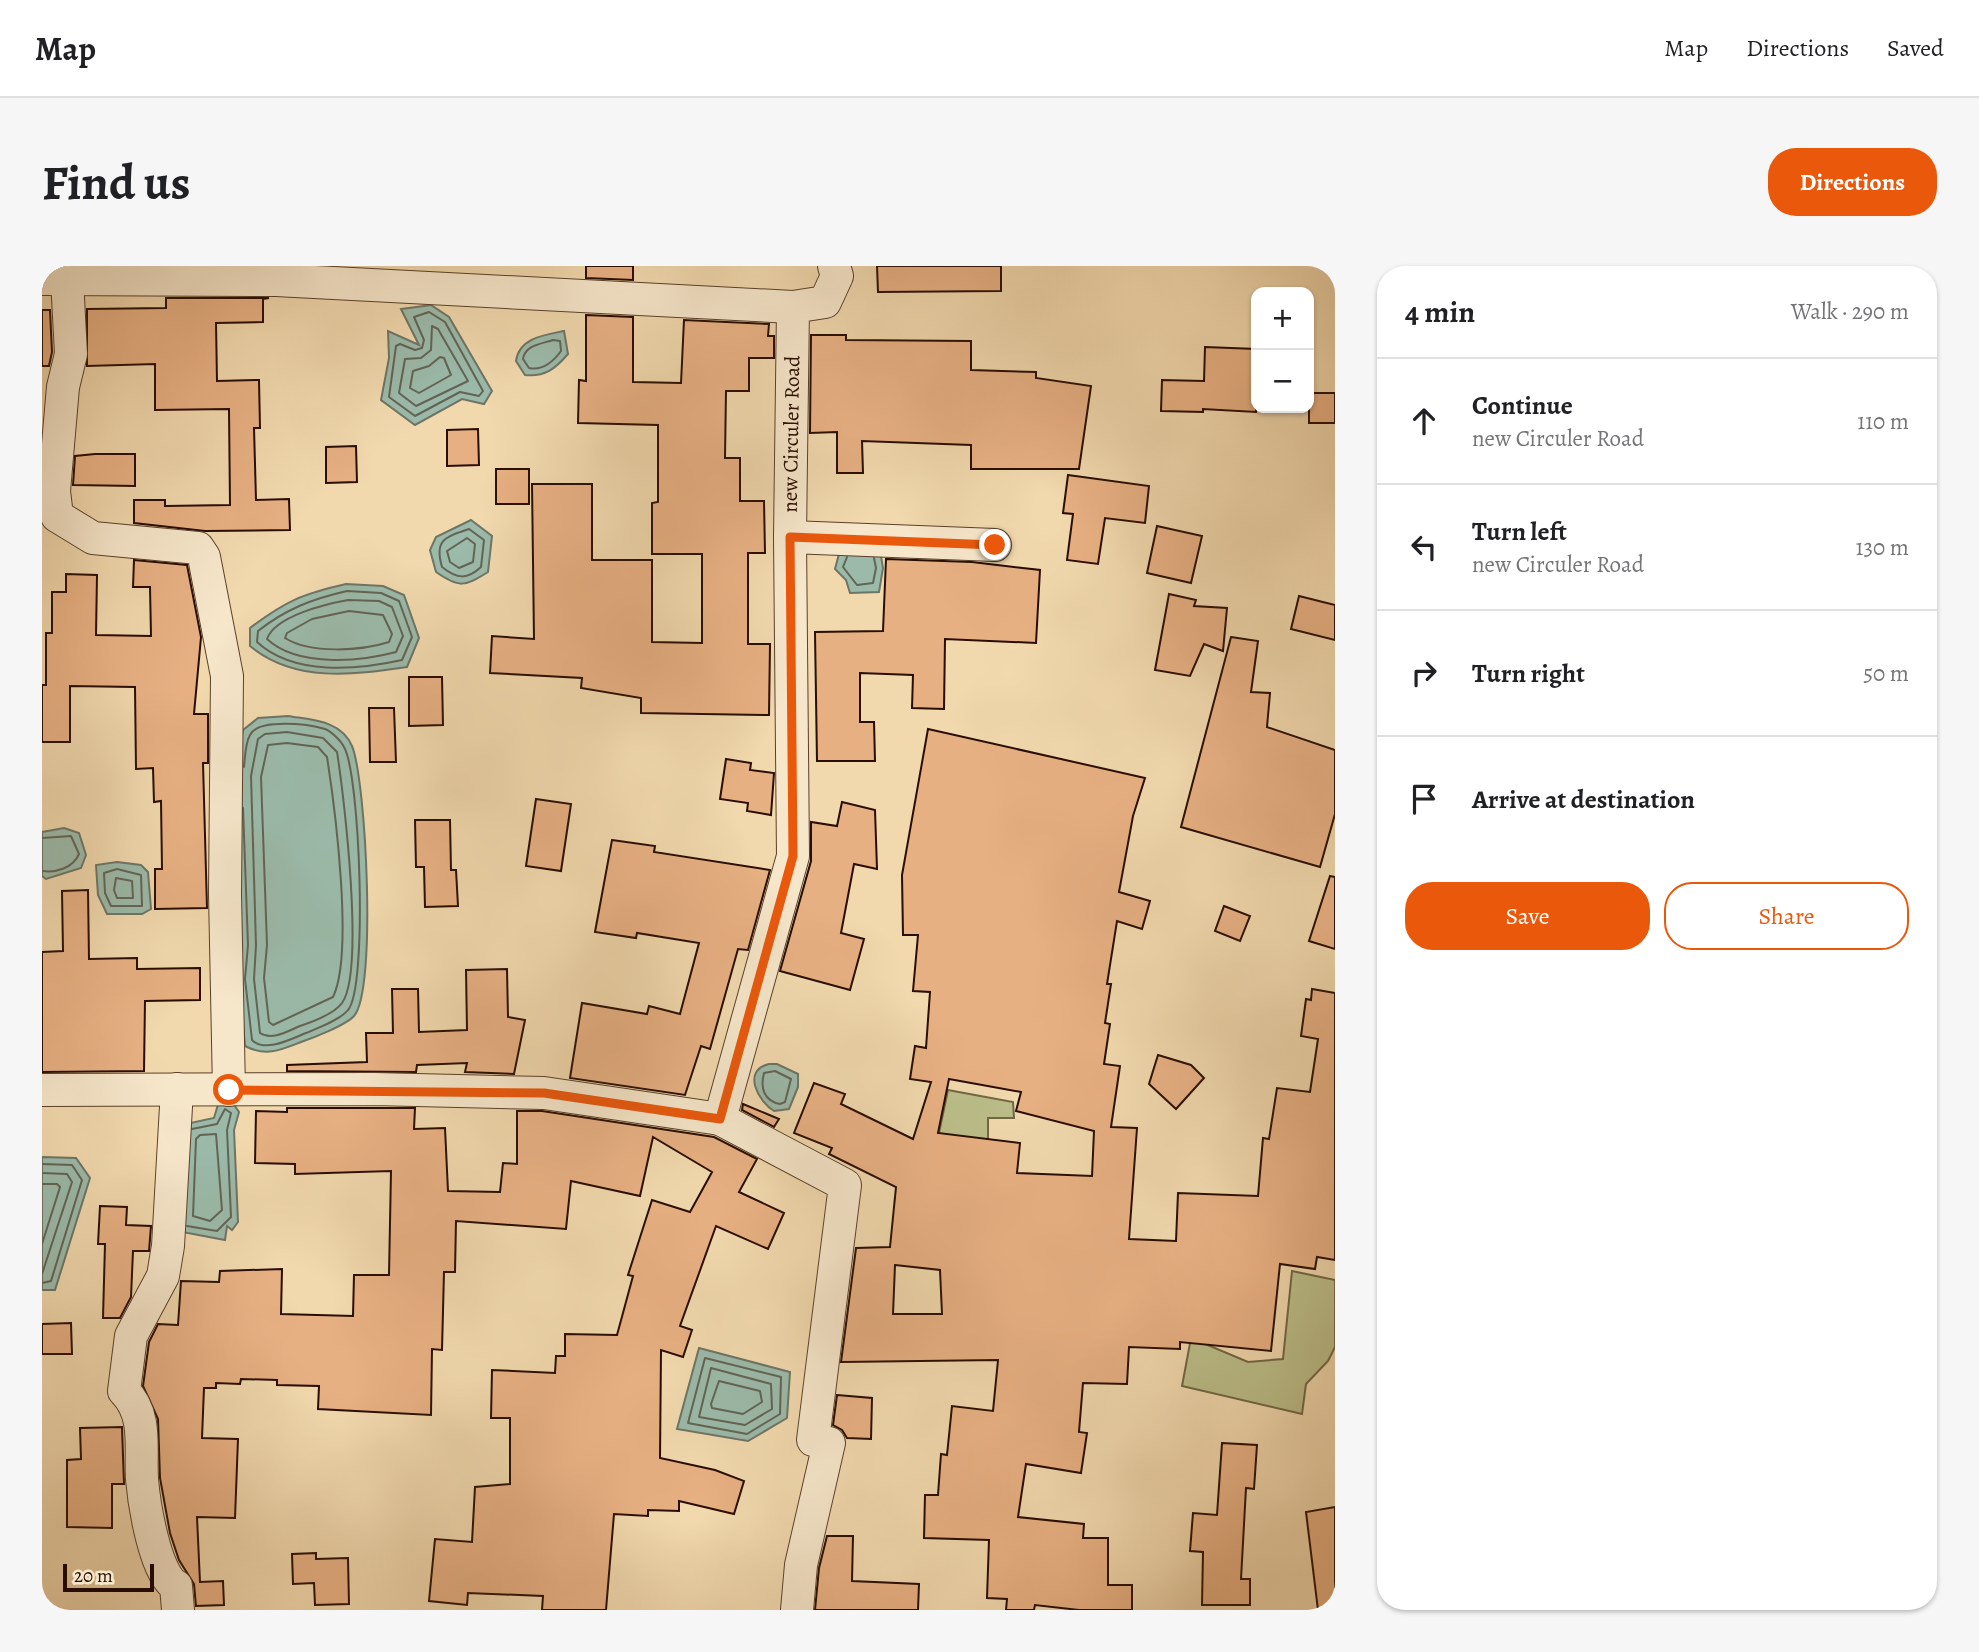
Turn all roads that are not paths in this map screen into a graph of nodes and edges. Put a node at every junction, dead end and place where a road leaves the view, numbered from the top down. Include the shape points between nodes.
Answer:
1 (834, 266) edge
2 (275, 273) edge
3 (55, 279) edge
4 (793, 307) junction
5 (790, 537) junction
6 (995, 545) dead end
7 (42, 1090) edge
8 (177, 1090) junction
9 (229, 1090) junction
10 (720, 1119) junction
11 (178, 1610) edge
12 (797, 1610) edge

1 - 4 street via 837,276 825,302
2 - 3 street
2 - 4 street
3 - 9 street via 71,354 63,387 54,491 57,516 93,538 198,548 207,570 227,676
4 - 5 street, new Circuler Road
5 - 6 street
5 - 10 street, new Circuler Road via 793,856
7 - 8 street
8 - 9 street
8 - 11 street via 163,1276 131,1336 124,1391 135,1402 141,1419 142,1482 157,1557 168,1582 176,1586
9 - 10 street via 544,1093
10 - 12 street via 845,1185 813,1440 829,1443 801,1565

